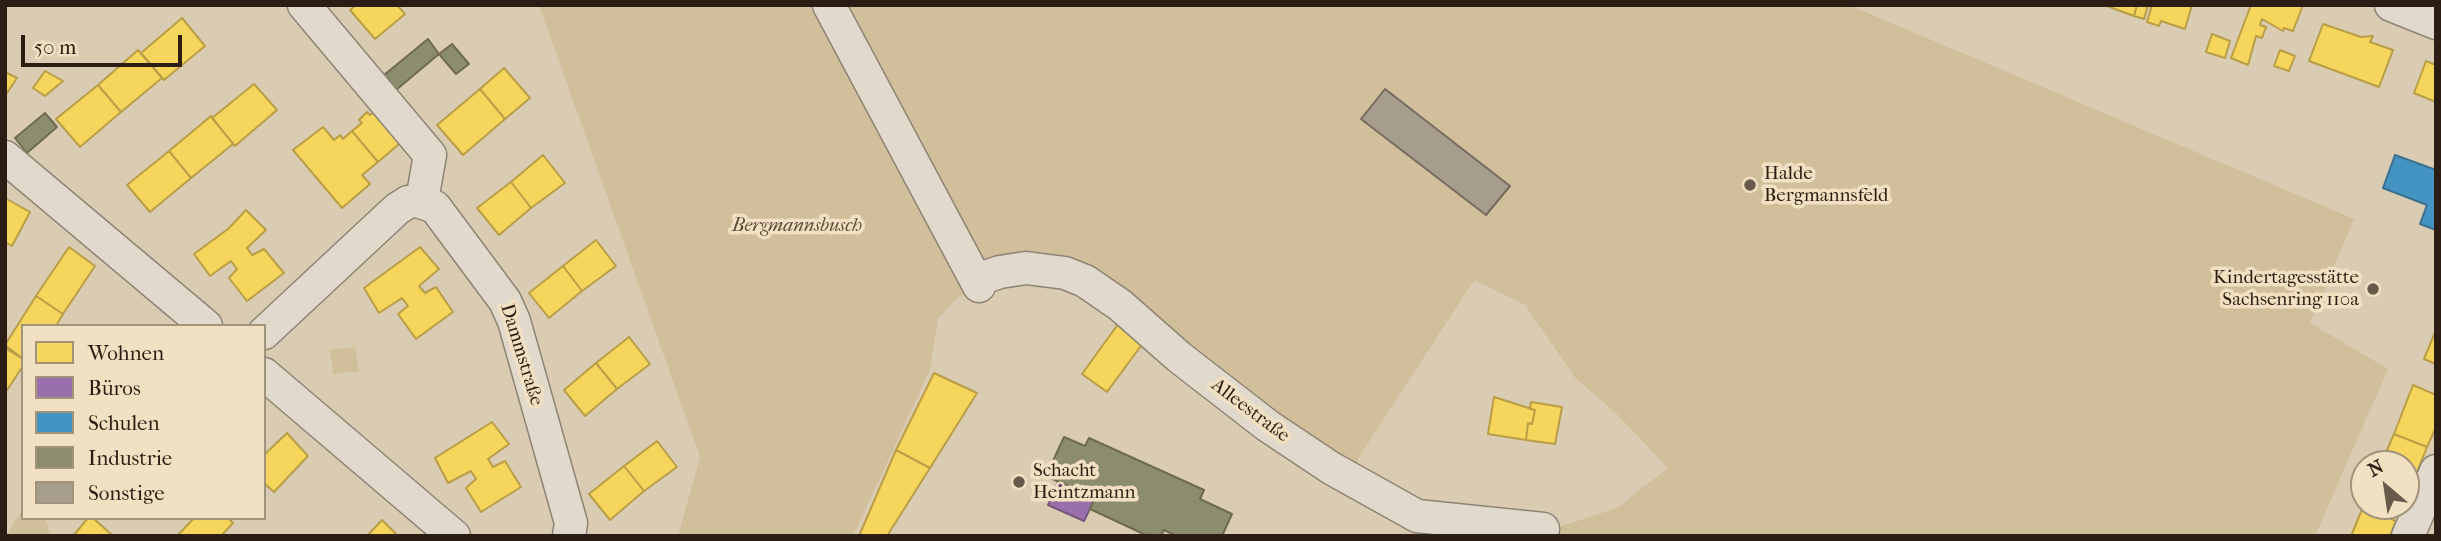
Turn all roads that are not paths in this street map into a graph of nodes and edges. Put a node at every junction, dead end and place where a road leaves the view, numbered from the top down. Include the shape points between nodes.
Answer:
1 (304, 5) edge
2 (829, 5) edge
3 (2391, 5) edge
4 (2436, 23) edge
5 (5, 157) edge
6 (422, 200) junction
7 (204, 324) edge
8 (266, 331) edge
9 (266, 376) edge
10 (2436, 471) edge
11 (1543, 529) dead end
12 (454, 536) edge
13 (569, 536) edge
14 (2408, 536) edge

1 - 6 street via 430,155
2 - 11 street, Alleestraße via 977,283 1000,272 1026,268 1065,273 1085,281 1121,305 1268,426 1417,516
3 - 4 street
5 - 7 street
6 - 8 street via 397,209
6 - 13 street, Dammstraße via 445,216 510,311 571,523
9 - 12 street
10 - 14 street

